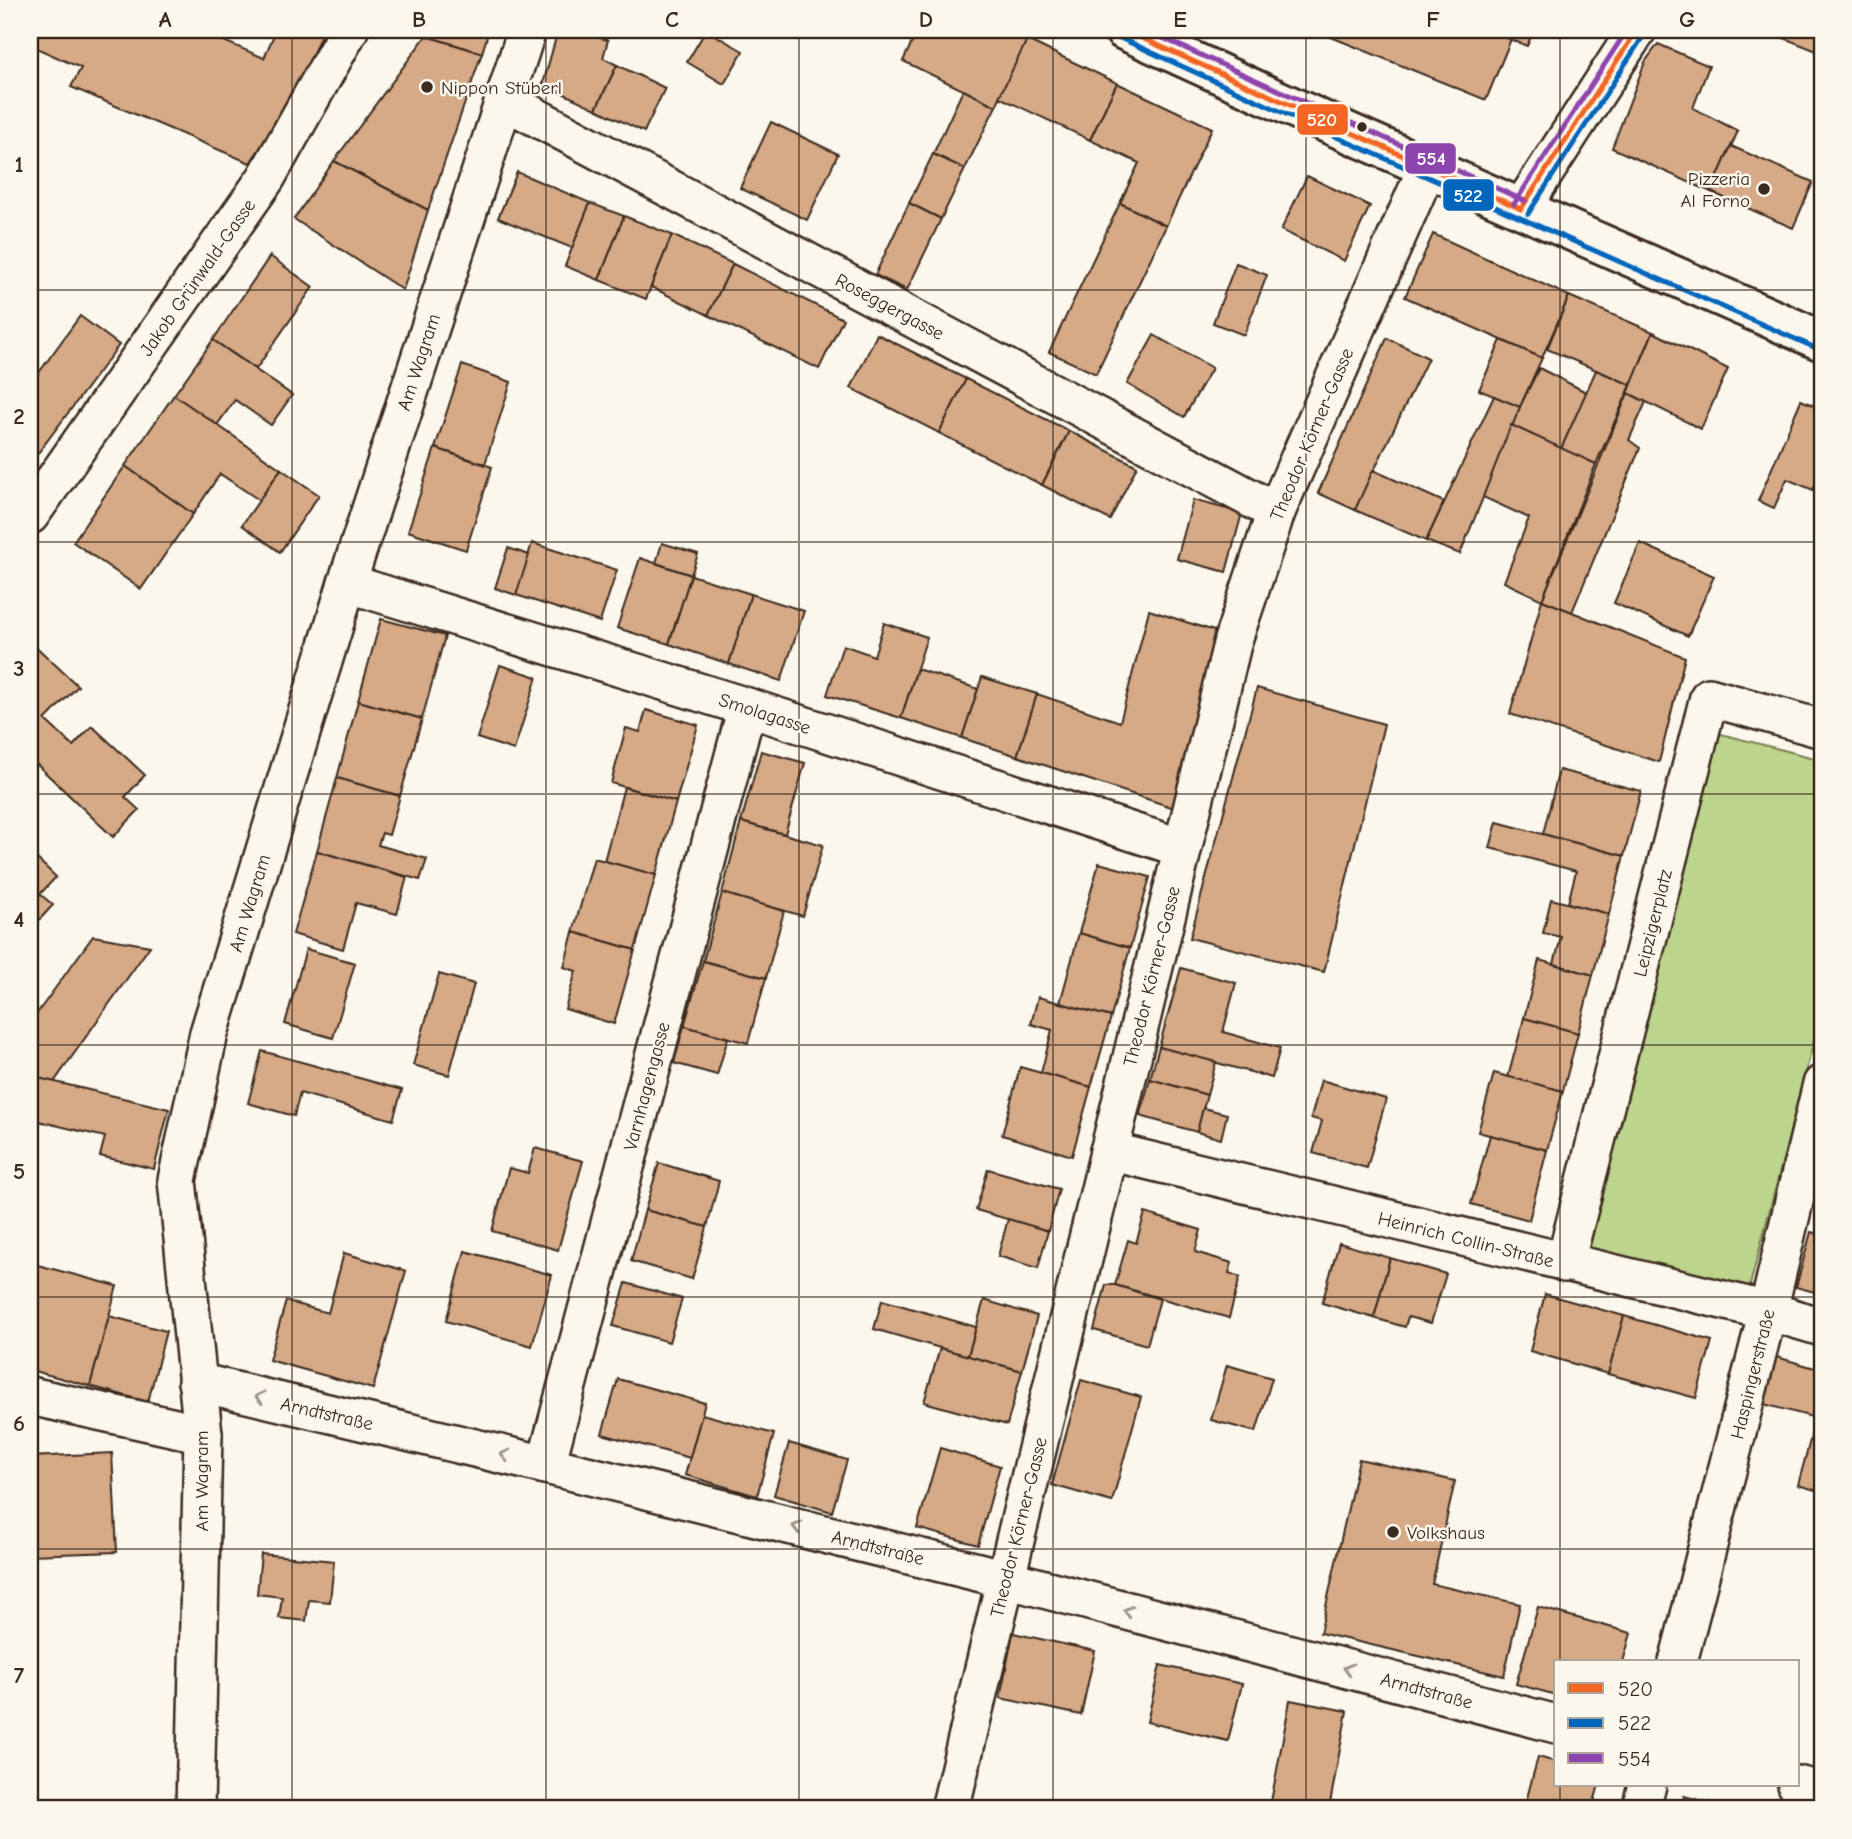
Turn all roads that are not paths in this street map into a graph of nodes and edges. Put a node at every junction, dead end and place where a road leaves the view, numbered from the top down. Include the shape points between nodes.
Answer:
1 (349, 30) edge
2 (527, 30) edge
3 (1124, 30) edge
4 (1637, 30) edge
5 (503, 100) junction
6 (1427, 167) junction
7 (1521, 208) junction
8 (1822, 341) edge
9 (1276, 512) junction
10 (30, 515) edge
11 (347, 583) junction
12 (747, 707) junction
13 (1822, 729) edge
14 (1182, 848) junction
15 (1822, 1084) edge
16 (1109, 1151) junction
17 (1565, 1263) junction
18 (1768, 1311) junction
19 (1822, 1327) edge
20 (197, 1382) junction
21 (30, 1396) edge
22 (203, 1434) junction
23 (546, 1465) junction
24 (1006, 1579) junction
25 (1679, 1660) edge
26 (1554, 1723) edge
27 (1647, 1786) edge
28 (1800, 1786) edge
29 (1822, 1791) edge
30 (195, 1809) edge
31 (950, 1809) edge
32 (1641, 1809) edge

1 - 10 street, Jakob Grünwald-Gasse via 267,178
2 - 5 street, Am Wagram
3 - 6 main road
4 - 7 street
5 - 9 street, Roseggergasse
5 - 11 street, Am Wagram
6 - 7 main road
6 - 9 street, Theodor Körner-Gasse
7 - 8 main road
9 - 14 street, Theodor Körner-Gasse via 1233,639
11 - 12 street, Smolagasse
11 - 20 street, Am Wagram via 209,1033 177,1180
12 - 14 street, Smolagasse
12 - 23 street, Varnhagengasse
13 - 17 street, Leipzigerplatz via 1709,697
14 - 16 street, Theodor Körner-Gasse
15 - 18 street, Haspingerstraße
16 - 17 street, Heinrich Collin-Straße
16 - 24 street, Theodor Körner-Gasse
17 - 18 street, Heinrich Collin-Straße
18 - 19 street, Heinrich Collin-Straße
18 - 25 street, Haspingerstraße
20 - 22 street, Am Wagram
23 -> 20 street, Arndtstraße
21 - 22 street
22 - 30 street, Am Wagram
24 -> 23 street, Arndtstraße
26 -> 24 street, Arndtstraße
24 - 31 street, Theodor Körner-Gasse
27 - 32 street
28 - 29 street

